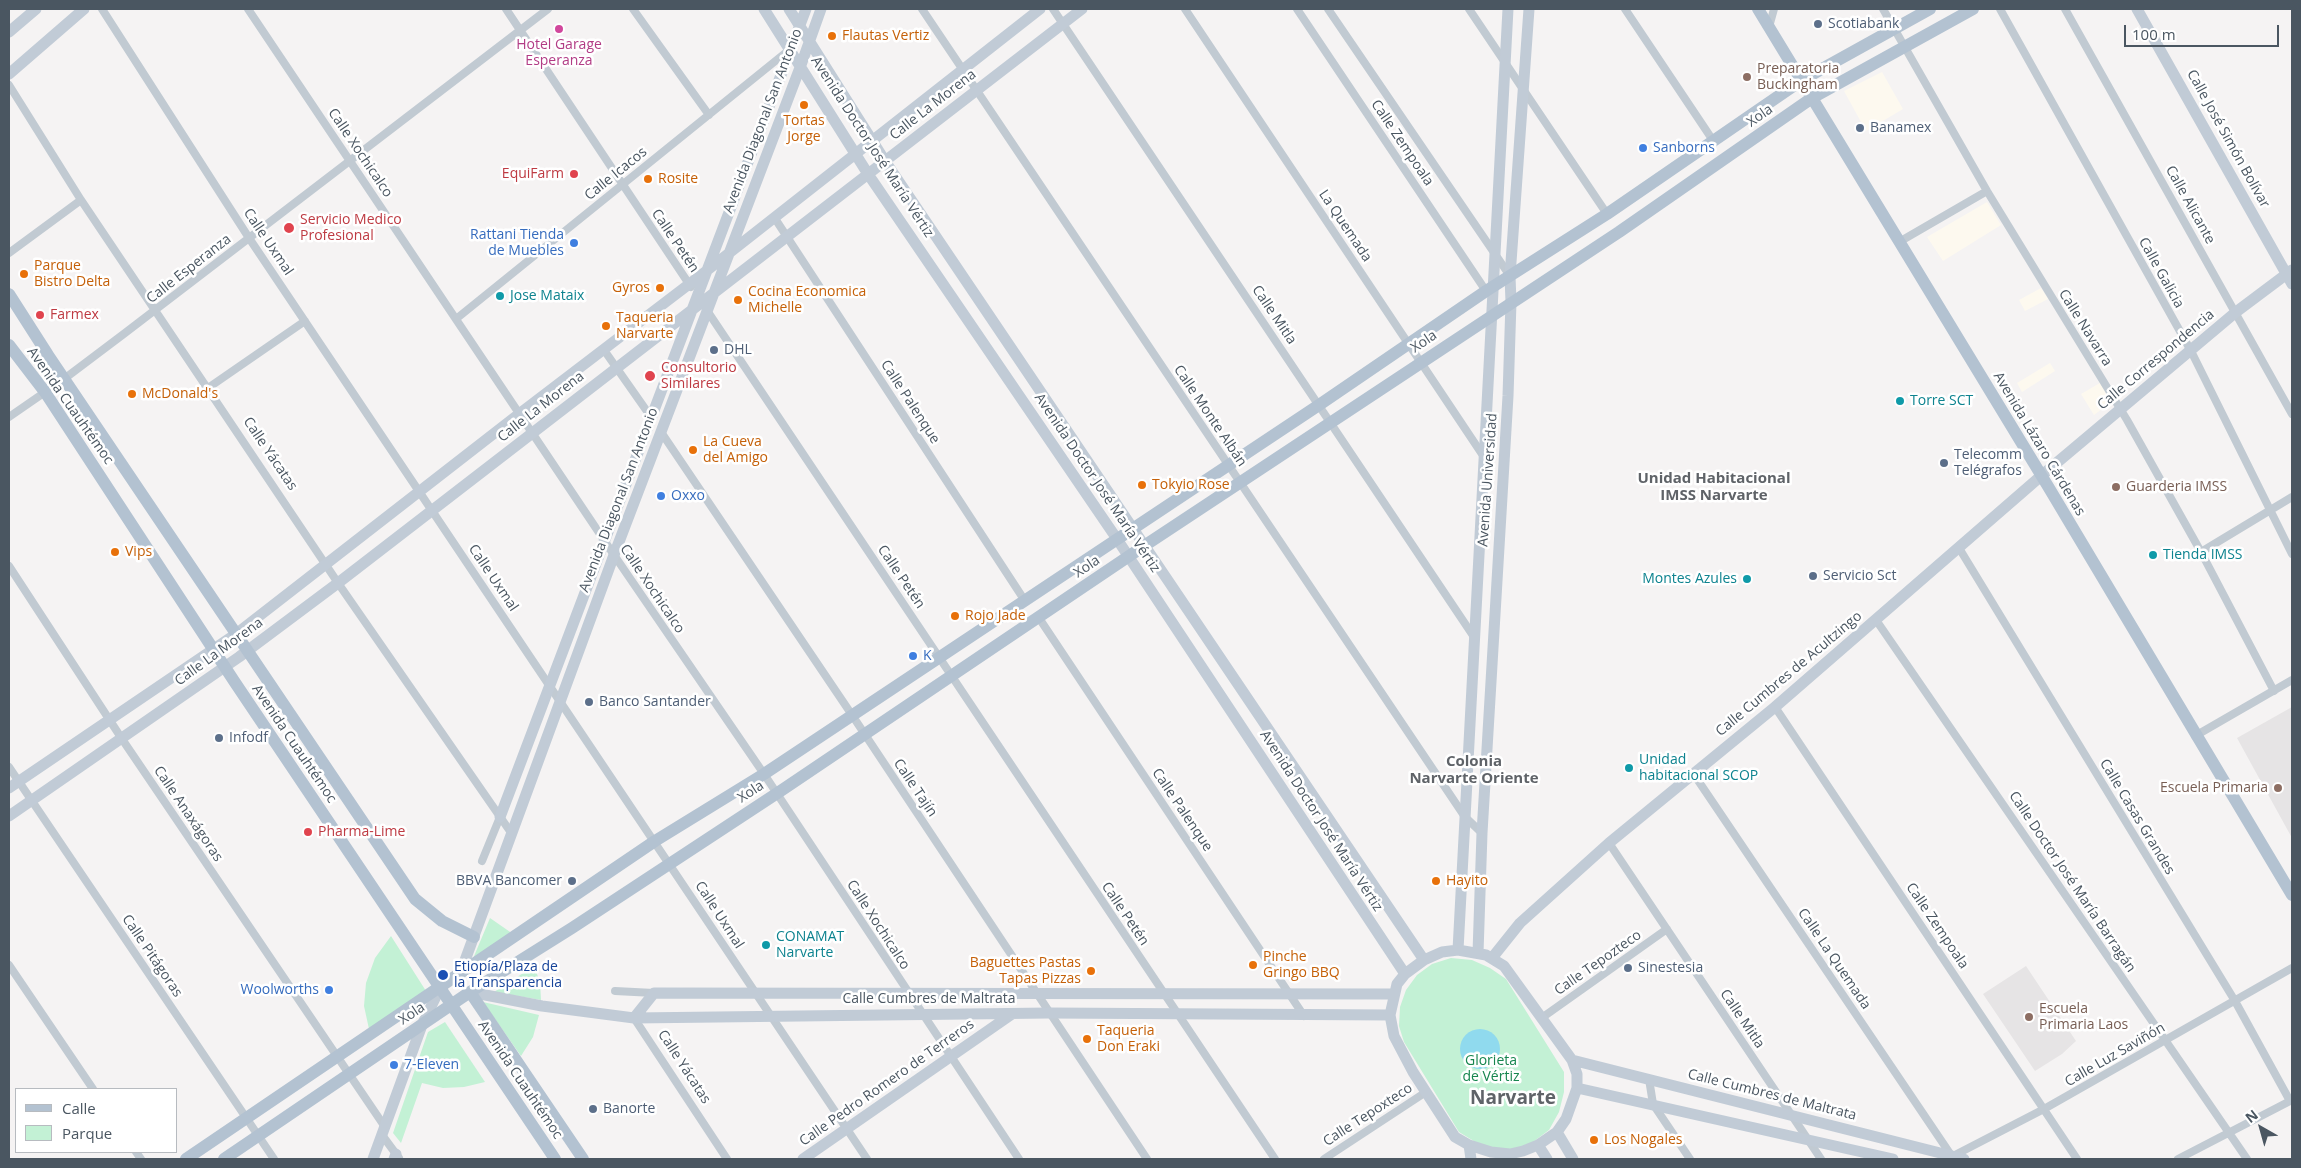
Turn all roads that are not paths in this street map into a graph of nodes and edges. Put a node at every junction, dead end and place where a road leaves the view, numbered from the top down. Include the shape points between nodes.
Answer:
1 (36, 9) edge
2 (73, 9) edge
3 (84, 9) edge
4 (102, 9) edge
5 (248, 9) edge
6 (506, 9) edge
7 (548, 9) edge
8 (634, 9) edge
9 (764, 9) edge
10 (789, 9) edge
11 (806, 9) edge
12 (821, 9) edge
13 (922, 9) edge
14 (1040, 9) edge
15 (1052, 9) edge
16 (1082, 9) edge
17 (1185, 9) edge
18 (1297, 9) edge
19 (1328, 9) edge
20 (1469, 9) edge
21 (1508, 9) edge
22 (1529, 9) edge
23 (1625, 9) edge
24 (1758, 9) edge
25 (1774, 9) edge
26 (1883, 9) edge
27 (1930, 9) edge
28 (1973, 9) edge
29 (2000, 9) edge
30 (2065, 9) edge
31 (2137, 9) edge
32 (1063, 24) junction
33 (65, 25) junction
34 (800, 25) junction
35 (1769, 27) junction
36 (1894, 28) junction
37 (520, 30) junction
38 (9, 32) edge
39 (810, 40) junction
40 (1903, 47) junction
41 (791, 49) junction
42 (1505, 61) junction
43 (801, 65) junction
44 (963, 69) junction
45 (9, 74) edge
46 (1802, 80) junction
47 (9, 85) edge
48 (1524, 89) junction
49 (977, 90) junction
50 (1812, 98) junction
51 (709, 115) junction
52 (872, 140) junction
53 (1714, 142) junction
54 (855, 152) junction
55 (350, 161) junction
56 (885, 161) junction
57 (868, 174) junction
58 (623, 184) junction
59 (1987, 191) junction
60 (81, 200) junction
61 (1607, 214) junction
62 (774, 217) junction
63 (787, 237) junction
64 (249, 238) junction
65 (1899, 242) junction
66 (9, 253) edge
67 (728, 254) junction
68 (1495, 256) junction
69 (706, 272) junction
70 (2289, 272) edge
71 (1510, 276) junction
72 (2292, 284) edge
73 (689, 285) junction
74 (1490, 289) junction
75 (714, 292) junction
76 (9, 294) edge
77 (1512, 302) junction
78 (702, 303) junction
79 (155, 310) junction
80 (692, 310) junction
81 (2236, 312) junction
82 (1491, 316) junction
83 (456, 319) junction
84 (305, 321) junction
85 (9, 345) edge
86 (1409, 345) junction
87 (604, 350) junction
88 (2191, 352) junction
89 (1421, 363) junction
90 (616, 368) junction
91 (64, 379) junction
92 (208, 388) junction
93 (45, 392) junction
94 (1487, 396) junction
95 (1508, 396) junction
96 (1319, 405) junction
97 (2121, 410) junction
98 (519, 414) junction
99 (2292, 414) edge
100 (9, 417) edge
101 (651, 417) junction
102 (1331, 423) junction
103 (661, 432) junction
104 (532, 433) junction
105 (1484, 457) junction
106 (1228, 466) junction
107 (2041, 476) junction
108 (1240, 484) junction
109 (420, 491) junction
110 (2292, 497) edge
111 (2270, 509) junction
112 (432, 510) junction
113 (1133, 529) junction
114 (1117, 539) junction
115 (604, 540) junction
116 (1144, 546) junction
117 (1959, 548) junction
118 (2201, 552) junction
119 (2292, 554) edge
120 (614, 555) junction
121 (1128, 557) junction
122 (326, 564) junction
123 (9, 566) edge
124 (338, 583) junction
125 (1025, 601) junction
126 (1039, 618) junction
127 (1876, 620) junction
128 (236, 634) junction
129 (1474, 636) junction
130 (214, 650) junction
131 (247, 650) junction
132 (939, 658) junction
133 (225, 666) junction
134 (952, 676) junction
135 (2292, 680) edge
136 (550, 684) junction
137 (2274, 691) junction
138 (561, 701) junction
139 (1775, 706) junction
140 (1470, 708) junction
141 (1489, 710) junction
142 (852, 715) junction
143 (110, 721) junction
144 (865, 735) junction
145 (2196, 736) junction
146 (122, 739) junction
147 (9, 767) edge
148 (1693, 773) junction
149 (764, 774) junction
150 (14, 785) edge
151 (777, 794) junction
152 (31, 801) junction
153 (9, 816) edge
154 (500, 817) junction
155 (1465, 817) junction
156 (1482, 833) junction
157 (512, 834) junction
158 (655, 841) junction
159 (1609, 843) junction
160 (482, 861) dead end
161 (670, 863) junction
162 (2292, 895) edge
163 (1667, 929) junction
164 (474, 937) junction
165 (1458, 950) junction
166 (1478, 953) junction
167 (1492, 958) junction
168 (1424, 960) junction
169 (9, 965) edge
170 (2292, 968) edge
171 (460, 974) junction
172 (1404, 974) junction
173 (440, 988) junction
174 (616, 991) dead end
175 (470, 992) junction
176 (654, 993) junction
177 (1163, 993) junction
178 (755, 994) junction
179 (908, 994) junction
180 (1037, 994) junction
181 (1289, 994) junction
182 (1393, 994) junction
183 (2234, 1001) junction
184 (452, 1005) junction
185 (1049, 1013) junction
186 (1012, 1014) junction
187 (1176, 1014) junction
188 (769, 1015) junction
189 (922, 1015) junction
190 (1390, 1015) junction
191 (1304, 1016) junction
192 (1543, 1017) junction
193 (634, 1018) junction
194 (422, 1025) junction
195 (2165, 1041) junction
196 (338, 1056) junction
197 (950, 1056) junction
198 (1572, 1060) junction
199 (349, 1074) junction
200 (1649, 1079) junction
201 (93, 1088) edge
202 (1577, 1088) junction
203 (1426, 1092) junction
204 (2291, 1101) edge
205 (1653, 1104) junction
206 (2044, 1109) junction
207 (1792, 1115) junction
208 (246, 1118) junction
209 (847, 1129) junction
210 (383, 1131) junction
211 (1557, 1132) junction
212 (2229, 1134) junction
213 (259, 1136) junction
214 (1809, 1140) junction
215 (1469, 1145) junction
216 (1538, 1145) junction
217 (1492, 1156) edge
218 (397, 1158) edge
219 (1951, 1158) edge
220 (186, 1159) edge
221 (224, 1159) edge
222 (274, 1159) edge
223 (373, 1159) edge
224 (556, 1159) edge
225 (583, 1159) edge
226 (727, 1159) edge
227 (803, 1159) edge
228 (867, 1159) edge
229 (1019, 1159) edge
230 (1147, 1159) edge
231 (1275, 1159) edge
232 (1324, 1159) edge
233 (1471, 1159) edge
234 (1547, 1159) edge
235 (1574, 1159) edge
236 (1690, 1159) edge
237 (1821, 1159) edge
238 (1893, 1159) edge
239 (1964, 1159) edge
240 (2077, 1159) edge
241 (2178, 1159) edge
242 (2247, 1159) edge

1 - 38 main road
2 - 33 main road
3 - 33 main road
4 - 64 street, Calle Uxmal
5 - 55 street, Calle Xochicalco
6 - 37 street, Calle Petén
7 - 37 street, Calle Esperanza
8 - 51 street
9 - 41 main road, Avenida Doctor José María Vértiz
10 - 34 main road, Avenida Doctor José María Vértiz
11 - 34 main road, Avenida Diagonal San Antonio
12 - 39 main road, Avenida Diagonal San Antonio
13 - 44 street, Calle Monte Albán
14 - 44 main road, Calle La Morena
15 - 32 street, Calle Mitla
16 - 32 main road, Calle La Morena
17 - 86 street, La Quemada
18 - 74 street, Calle Zempoala
19 - 68 street, Calle Zempoala
20 - 42 street
21 - 42 main road, Avenida Universidad
22 - 48 main road, Avenida Universidad
23 - 53 street
24 - 35 main road, Avenida Lázaro Cárdenas
25 - 35 street
26 - 36 street, Calle Navarra
27 - 36 main road, Xola
28 - 40 main road, Xola
29 - 88 street, Calle Galicia
30 - 81 street, Calle Alicante
31 - 70 main road, Calle José Simón Bolívar
32 - 49 main road, Calle La Morena
32 - 96 street, Calle Mitla
33 - 45 main road
34 - 39 main road, Avenida Doctor José María Vértiz
34 - 41 main road, Avenida Diagonal San Antonio
35 - 46 main road, Avenida Lázaro Cárdenas
36 - 40 street, Calle Navarra
36 - 46 main road, Xola
37 - 55 street, Calle Esperanza
37 - 58 street, Calle Petén
39 - 43 main road, Avenida Diagonal San Antonio
39 - 52 main road, Avenida Doctor José María Vértiz
40 - 50 main road, Xola
40 - 59 street, Calle Navarra
41 - 43 main road, Avenida Doctor José María Vértiz
41 - 51 street, Calle Icacos
41 - 69 main road, Avenida Diagonal San Antonio
42 - 48 street
42 - 68 main road, Avenida Universidad
43 - 54 main road, Avenida Doctor José María Vértiz
43 - 67 main road, Avenida Diagonal San Antonio
44 - 49 street, Calle Monte Albán
44 - 52 main road, Calle La Morena
46 - 50 main road, Avenida Lázaro Cárdenas
46 - 53 main road, Xola
47 - 60 street, Calle Yácatas
48 - 61 street
48 - 71 main road, Avenida Universidad
49 - 56 main road, Calle La Morena
49 - 106 street, Calle Monte Albán
50 - 65 main road, Avenida Lázaro Cárdenas
50 - 77 main road, Xola
51 - 58 street, Calle Icacos
52 - 54 main road, Calle La Morena
52 - 56 main road, Avenida Doctor José María Vértiz
53 - 61 main road, Xola
54 - 57 main road, Avenida Doctor José María Vértiz
54 - 62 main road, Calle La Morena
55 - 64 street, Calle Esperanza
55 - 83 street, Calle Xochicalco
56 - 57 main road, Calle La Morena
56 - 113 main road, Avenida Doctor José María Vértiz
57 - 63 main road, Calle La Morena
57 - 114 main road, Avenida Doctor José María Vértiz
58 - 73 street, Calle Petén
58 - 83 street, Calle Icacos
59 - 65 street
59 - 97 street, Calle Navarra
60 - 66 street
60 - 79 street, Calle Yácatas
61 - 71 main road, Xola
62 - 63 street, Calle Palenque
62 - 67 main road, Calle La Morena
63 - 75 main road, Calle La Morena
63 - 125 street, Calle Palenque
64 - 79 street, Calle Esperanza
64 - 84 street, Calle Uxmal
65 - 107 main road, Avenida Lázaro Cárdenas
67 - 69 main road, Calle La Morena
67 - 75 main road, Avenida Diagonal San Antonio
68 - 71 street, Calle Zempoala
68 - 74 main road, Avenida Universidad
69 - 73 main road, Calle La Morena
69 - 78 main road, Avenida Diagonal San Antonio
70 - 72 main road, Calle José Simón Bolívar
70 - 81 main road, Calle Correspondencia
71 - 74 main road, Xola
71 - 77 main road, Avenida Universidad
73 - 78 street, Calle Petén
73 - 87 main road, Calle La Morena
74 - 82 main road, Avenida Universidad
74 - 86 main road, Xola
75 - 78 main road, Avenida Diagonal San Antonio
76 - 91 main road, Avenida Cuauhtémoc
77 - 82 main road, Xola
77 - 95 main road, Avenida Universidad
78 - 80 main road, Calle La Morena
78 - 103 main road, Avenida Diagonal San Antonio
78 - 132 street, Calle Petén
79 - 91 street, Calle Esperanza
79 - 92 street, Calle Yácatas
80 - 90 main road, Calle La Morena
80 - 101 main road, Avenida Diagonal San Antonio
81 - 88 main road, Calle Correspondencia
81 - 99 street, Calle Alicante
82 - 89 main road, Xola
82 - 94 main road, Avenida Universidad
83 - 98 street, Calle Xochicalco
84 - 92 street
84 - 109 street, Calle Uxmal
85 - 93 main road, Avenida Cuauhtémoc
86 - 89 street, La Quemada
86 - 96 main road, Xola
87 - 90 street
87 - 98 main road, Calle La Morena
88 - 97 main road, Calle Correspondencia
88 - 111 street, Calle Galicia
89 - 102 main road, Xola
89 - 105 street, La Quemada
90 - 101 street
90 - 104 main road, Calle La Morena
91 - 93 street, Calle Esperanza
91 - 128 main road, Avenida Cuauhtémoc
92 - 122 street, Calle Yácatas
93 - 100 street, Calle Esperanza
93 - 130 main road, Avenida Cuauhtémoc
94 - 95 main road
94 - 105 main road, Avenida Universidad
95 - 141 main road, Avenida Universidad
96 - 102 street, Calle Mitla
96 - 106 main road, Xola
97 - 107 main road, Calle Correspondencia
97 - 118 street, Calle Navarra
98 - 104 street, Calle Xochicalco
98 - 109 main road, Calle La Morena
101 - 115 main road, Avenida Diagonal San Antonio
102 - 108 main road, Xola
102 - 129 street, Calle Mitla
103 - 120 main road, Avenida Diagonal San Antonio
103 - 142 street, Calle Tajín
104 - 112 main road, Calle La Morena
104 - 115 street, Calle Xochicalco
105 - 129 main road, Avenida Universidad
106 - 108 street, Calle Monte Albán
106 - 113 main road, Xola
107 - 117 main road, Calle Cumbres de Acultzingo
107 - 145 main road, Avenida Lázaro Cárdenas
108 - 116 main road, Xola
108 - 155 street, Calle Monte Albán
109 - 112 street, Calle Uxmal
109 - 122 main road, Calle La Morena
110 - 111 street
111 - 118 street
111 - 119 street, Calle Galicia
112 - 124 main road, Calle La Morena
112 - 136 street, Calle Uxmal
113 - 114 main road, Xola
113 - 116 main road, Avenida Doctor José María Vértiz
114 - 121 main road, Avenida Doctor José María Vértiz
114 - 125 main road, Xola
115 - 120 street, Calle Xochicalco
115 - 136 main road, Avenida Diagonal San Antonio
116 - 121 main road, Xola
116 - 168 main road, Avenida Doctor José María Vértiz
117 - 127 main road, Calle Cumbres de Acultzingo
117 - 183 street, Calle Casas Grandes
118 - 137 street, Calle Navarra
120 - 138 main road, Avenida Diagonal San Antonio
120 - 149 street, Calle Xochicalco
121 - 126 main road, Xola
121 - 172 main road, Avenida Doctor José María Vértiz
122 - 124 street, Calle Yácatas
122 - 128 main road, Calle La Morena
123 - 143 street, Calle Anaxágoras
124 - 131 main road, Calle La Morena
124 - 154 street, Calle Yácatas
125 - 132 main road, Xola
126 - 134 main road, Xola
126 - 181 street, Calle Palenque
127 - 139 main road, Calle Cumbres de Acultzingo
127 - 195 street, Calle Doctor José María Barragán
128 - 130 main road, Calle La Morena
128 - 131 main road, Avenida Cuauhtémoc
129 - 140 main road, Avenida Universidad
130 - 133 main road, Avenida Cuauhtémoc
130 - 143 main road, Calle La Morena
131 - 133 main road, Calle La Morena
131 - 164 main road, Avenida Cuauhtémoc via 415,899 442,921
132 - 134 street, Calle Petén
132 - 142 main road, Xola
133 - 146 main road, Calle La Morena
133 - 173 main road, Avenida Cuauhtémoc
134 - 144 main road, Xola
134 - 177 street, Calle Petén
135 - 137 street
136 - 138 street, Calle Uxmal
136 - 154 main road, Avenida Diagonal San Antonio
137 - 145 street
138 - 157 main road, Avenida Diagonal San Antonio
138 - 158 street, Calle Uxmal
139 - 148 main road, Calle Cumbres de Acultzingo
139 - 206 street, Calle Zempoala
140 - 141 main road
140 - 155 main road, Avenida Universidad
141 - 156 main road, Avenida Universidad
142 - 144 street, Calle Tajín
142 - 149 main road, Xola
143 - 146 street, Calle Anaxágoras
143 - 150 main road, Calle La Morena
144 - 151 main road, Xola
144 - 180 street, Calle Tajín
145 - 162 main road, Avenida Lázaro Cárdenas
146 - 152 main road, Calle La Morena
146 - 196 street, Calle Anaxágoras
147 - 150 street, Calle Pitágoras
148 - 159 main road, Calle Cumbres de Acultzingo
148 - 219 street, Calle La Quemada
149 - 151 street, Calle Xochicalco
149 - 158 main road, Xola
150 - 152 street, Calle Pitágoras
151 - 161 main road, Xola
151 - 179 street, Calle Xochicalco
152 - 153 main road, Calle La Morena
152 - 208 street, Calle Pitágoras
154 - 157 street, Calle Yácatas
154 - 160 street, Avenida Diagonal San Antonio
155 - 156 street, Calle Monte Albán
155 - 165 main road, Avenida Universidad
156 - 166 main road, Avenida Universidad
157 - 164 main road, Avenida Diagonal San Antonio
158 - 161 street, Calle Uxmal
158 - 171 main road, Xola
159 - 163 street, Calle Mitla
159 - 167 main road, Calle Cumbres de Acultzingo via 1520,923
161 - 175 main road, Xola
161 - 178 street, Calle Uxmal
163 - 192 street, Calle Tepozteco
163 - 207 street, Calle Mitla
164 - 171 main road, Avenida Diagonal San Antonio
165 - 166 main road
165 - 168 main road via 1442,952
166 - 167 main road
167 - 192 main road via 1511,974
168 - 172 main road
169 - 201 street
170 - 183 street, Calle Luz Saviñón
171 - 173 main road, Xola
172 - 182 main road
173 - 184 main road, Avenida Cuauhtémoc
173 - 194 main road
173 - 196 main road, Xola
174 - 176 street, Calle Cumbres de Maltrata
175 - 184 main road, Xola
175 - 193 main road, Calle Cumbres de Maltrata via 542,1006
175 - 225 main road, Avenida Cuauhtémoc
176 - 178 main road, Calle Cumbres de Maltrata
176 - 193 main road
177 - 180 main road, Calle Cumbres de Maltrata
177 - 181 main road, Calle Cumbres de Maltrata
177 - 187 street, Calle Petén
178 - 179 main road, Calle Cumbres de Maltrata
178 - 188 street, Calle Uxmal
179 - 180 main road, Calle Cumbres de Maltrata
179 - 189 street, Calle Xochicalco
180 - 185 street, Calle Tajín
181 - 182 main road, Calle Cumbres de Maltrata
181 - 191 street, Calle Palenque
182 - 190 main road
183 - 195 street, Calle Luz Saviñón
183 - 204 street, Calle Casas Grandes
184 - 194 main road, Xola
184 - 224 main road, Avenida Cuauhtémoc
185 - 186 main road, Calle Cumbres de Maltrata
185 - 187 main road, Calle Cumbres de Maltrata
185 - 230 street, Calle Tajín
186 - 189 main road, Calle Cumbres de Maltrata
186 - 197 main road, Calle Pedro Romero de Terreros
187 - 191 main road, Calle Cumbres de Maltrata
187 - 231 street, Calle Petén
188 - 189 main road, Calle Cumbres de Maltrata
188 - 193 main road, Calle Cumbres de Maltrata
188 - 209 street, Calle Uxmal
189 - 197 street, Calle Xochicalco
190 - 191 main road, Calle Cumbres de Maltrata
190 - 203 main road via 1400,1051
192 - 198 main road
193 - 226 street, Calle Yácatas
194 - 199 main road, Xola
194 - 210 main road
195 - 206 street, Calle Luz Saviñón
195 - 212 street, Calle Doctor José María Barragán
196 - 199 street, Calle Anaxágoras
196 - 208 main road, Xola
197 - 209 main road, Calle Pedro Romero de Terreros
197 - 229 street, Calle Xochicalco
198 - 200 main road, Calle Cumbres de Maltrata
198 - 202 main road
199 - 210 street, Calle Anaxágoras
199 - 213 main road, Xola
200 - 205 street
200 - 207 main road, Calle Cumbres de Maltrata
202 - 205 main road
202 - 211 main road via 1566,1119
203 - 215 main road via 1455,1136
203 - 232 street, Calle Tepoxteco
204 - 212 street
205 - 214 main road
205 - 236 street
206 - 219 street, Calle Luz Saviñón
206 - 240 street, Calle Zempoala
207 - 214 street, Calle Mitla
207 - 219 main road, Calle Cumbres de Maltrata
208 - 213 street, Calle Pitágoras
208 - 220 main road, Xola
209 - 227 main road, Calle Pedro Romero de Terreros
209 - 228 street, Calle Uxmal
210 - 218 street, Calle Anaxágoras
210 - 223 main road
211 - 216 main road
211 - 235 main road
212 - 241 street
212 - 242 street, Calle Doctor José María Barragán
213 - 221 main road, Xola
213 - 222 street, Calle Pitágoras
214 - 237 street, Calle Mitla
214 - 238 main road
215 - 217 main road
215 - 233 main road
216 - 217 main road
216 - 234 main road
219 - 239 main road, Calle Cumbres de Maltrata

